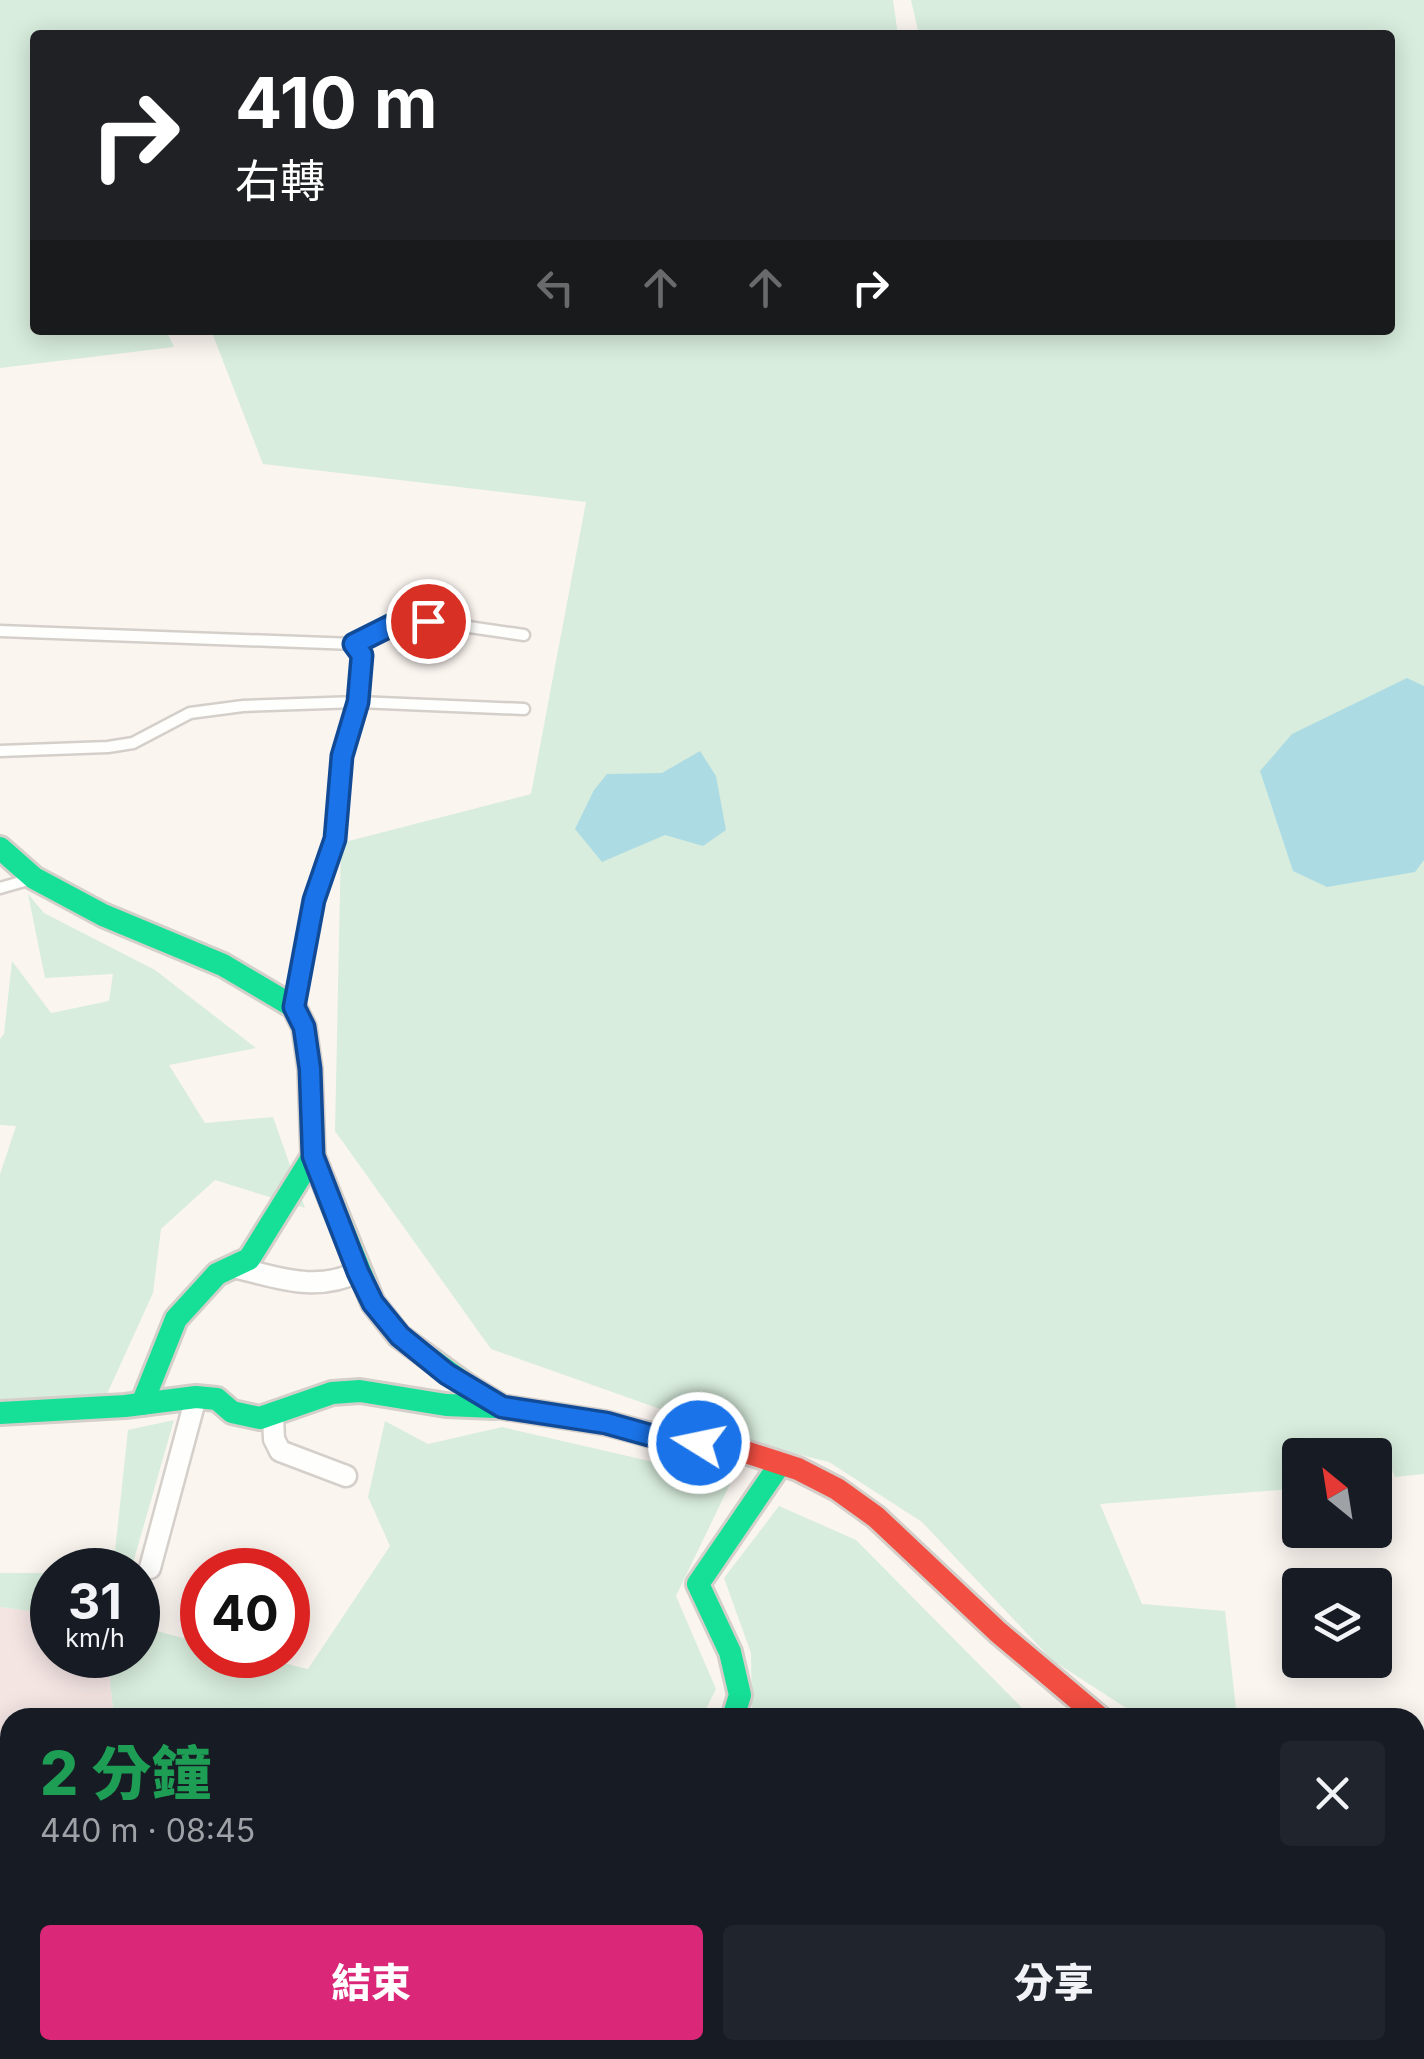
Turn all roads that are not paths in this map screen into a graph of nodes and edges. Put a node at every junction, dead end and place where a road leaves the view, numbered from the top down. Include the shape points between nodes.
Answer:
1 (0, 631) edge
2 (524, 635) dead end
3 (354, 644) junction
4 (358, 702) junction
5 (524, 708) dead end
6 (0, 751) edge
7 (0, 848) edge
8 (34, 878) junction
9 (0, 888) edge
10 (294, 1007) junction
11 (313, 1156) junction
12 (233, 1267) junction
13 (358, 1272) junction
14 (196, 1397) junction
15 (142, 1404) junction
16 (502, 1407) junction
17 (0, 1413) edge
18 (273, 1416) junction
19 (780, 1464) junction
20 (346, 1476) dead end
21 (155, 1548) edge
22 (736, 1708) edge
23 (1088, 1708) edge

1 - 3 lane
2 - 3 lane via 414,621
3 - 4 lane via 362,655
4 - 5 lane
4 - 6 lane via 190,713 133,743 108,748
4 - 10 lane via 342,756 335,839 314,900
7 - 8 street
8 - 9 lane
8 - 10 street via 223,965
10 - 11 street via 310,1069
11 - 12 street via 249,1259
11 - 13 street
12 - 13 street via 308,1284
12 - 15 street via 217,1274 176,1319
13 - 16 street via 400,1336
14 - 15 street
14 - 18 street via 217,1399 232,1412
14 - 21 street
15 - 17 street
16 - 18 street via 360,1391 332,1393
16 - 19 street via 606,1423 674,1442 724,1445
18 - 20 street via 280,1451
19 - 22 street via 698,1584 730,1652 740,1695
19 - 23 street via 876,1517

